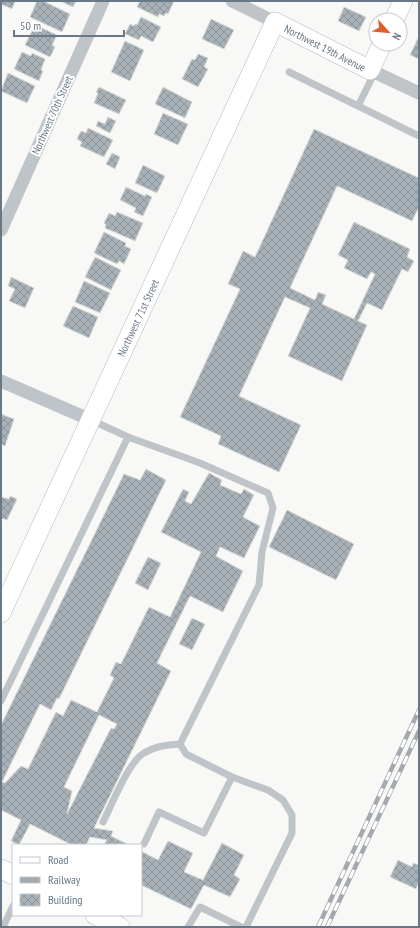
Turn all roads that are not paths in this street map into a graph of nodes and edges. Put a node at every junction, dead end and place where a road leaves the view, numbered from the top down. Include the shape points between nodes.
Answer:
1 (103, 1) edge
2 (232, 1) edge
3 (402, 1) edge
4 (397, 12) edge
5 (275, 22) junction
6 (379, 52) edge
7 (373, 71) junction
8 (289, 72) dead end
9 (419, 93) edge
10 (358, 106) junction
11 (419, 136) edge
12 (1, 230) edge
13 (1, 381) edge
14 (91, 420) junction
15 (128, 437) junction
16 (1, 613) edge
17 (1, 701) edge
18 (180, 744) junction
19 (232, 777) junction
20 (103, 822) dead end
21 (144, 844) dead end
22 (1, 869) edge
23 (12, 874) edge
24 (12, 908) edge
25 (97, 916) edge
26 (3, 927) edge
27 (120, 927) edge
28 (188, 927) edge
29 (241, 927) edge
30 (246, 927) edge

1 - 12 street, Northwest 70th Street
2 - 5 street, Northwest 19th Avenue
3 - 4 street
5 - 7 street, Northwest 19th Avenue
5 - 14 street, Northwest 71st Street
6 - 7 street
7 - 9 street, Northwest 19th Avenue
7 - 10 lane
8 - 10 lane
10 - 11 lane
13 - 14 street
14 - 15 lane
14 - 16 street, Northwest 71st Street
15 - 17 lane
15 - 18 lane via 200,463 268,493 273,508 262,552 258,585
18 - 19 lane via 186,754
18 - 20 lane via 159,746 143,753 130,767
19 - 21 lane via 204,833 159,812
19 - 30 lane via 268,790 283,800 292,815 292,833
22 - 23 street
24 - 26 lane
25 - 27 street
28 - 29 lane via 200,907

